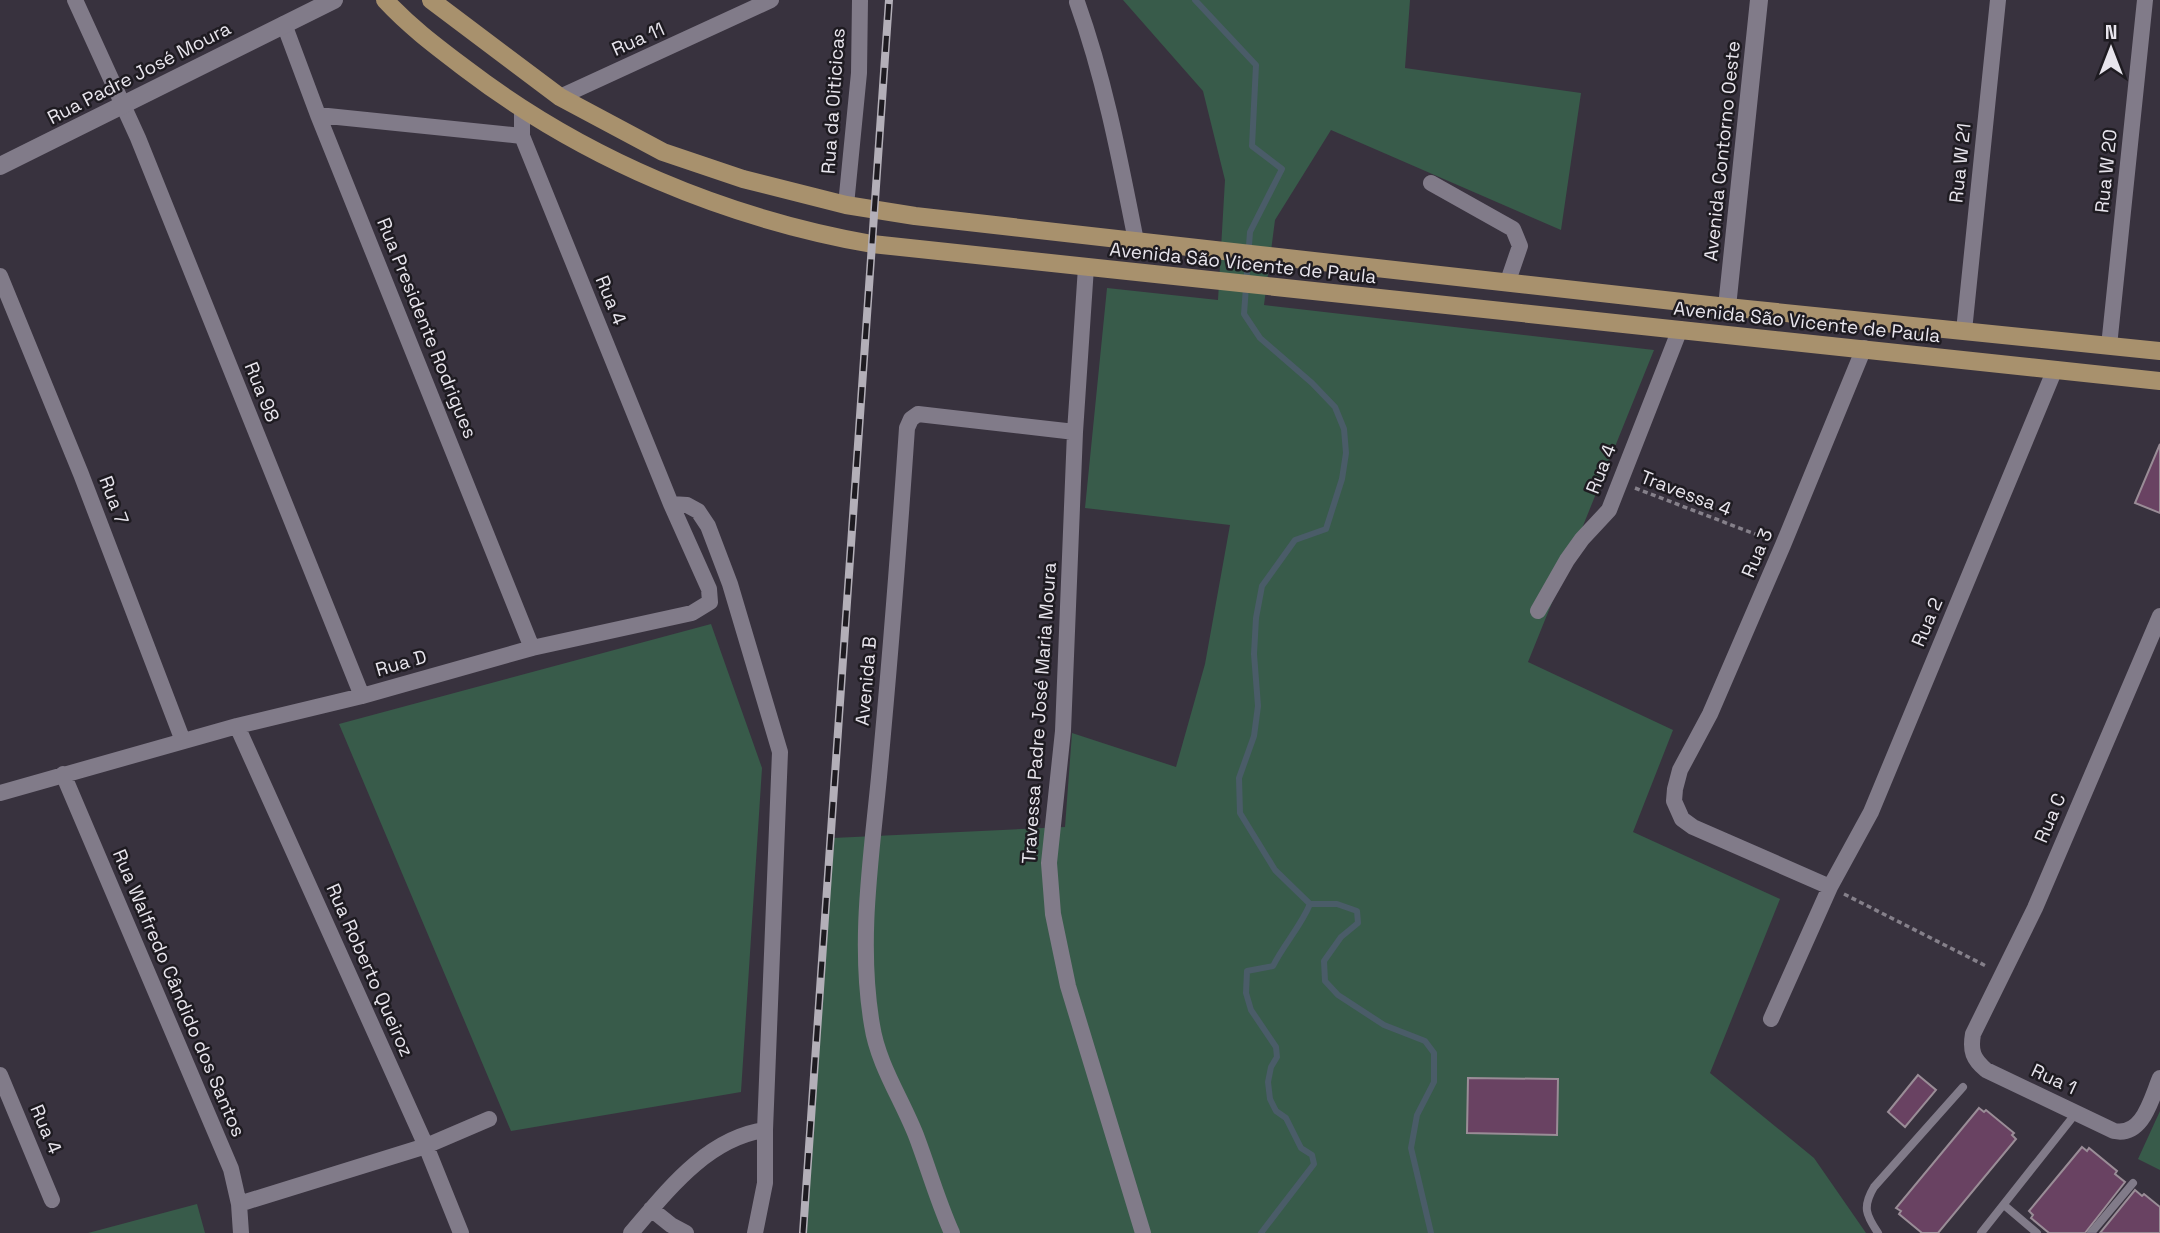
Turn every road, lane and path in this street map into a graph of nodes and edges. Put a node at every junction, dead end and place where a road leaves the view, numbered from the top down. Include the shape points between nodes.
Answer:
1 (75, 0) edge
2 (334, 0) edge
3 (385, 0) edge
4 (431, 0) edge
5 (771, 0) edge
6 (860, 0) edge
7 (1759, 0) edge
8 (1998, 0) edge
9 (2145, 0) edge
10 (1077, 2) dead end
11 (284, 24) junction
12 (560, 97) junction
13 (124, 104) junction
14 (522, 110) junction
15 (318, 115) junction
16 (522, 136) junction
17 (0, 166) edge
18 (1431, 183) dead end
19 (846, 205) junction
20 (1136, 241) junction
21 (1086, 267) junction
22 (0, 276) edge
23 (1455, 276) junction
24 (1508, 281) junction
25 (1452, 306) junction
26 (1727, 307) junction
27 (1680, 329) junction
28 (1964, 331) junction
29 (2109, 346) junction
30 (1864, 348) junction
31 (2160, 351) edge
32 (2056, 369) junction
33 (2160, 380) edge
34 (1075, 432) junction
35 (1618, 482) junction
36 (671, 504) junction
37 (1783, 545) junction
38 (1538, 611) dead end
39 (2160, 616) edge
40 (532, 648) junction
41 (362, 696) junction
42 (237, 726) junction
43 (183, 741) junction
44 (62, 775) junction
45 (1, 790) edge
46 (1830, 887) junction
47 (2002, 974) junction
48 (1771, 1019) dead end
49 (1972, 1034) joint
50 (0, 1075) edge
51 (2160, 1078) edge
52 (1963, 1087) dead end
53 (2076, 1113) junction
54 (489, 1119) dead end
55 (765, 1130) junction
56 (426, 1146) junction
57 (2133, 1182) dead end
58 (52, 1200) dead end
59 (239, 1204) junction
60 (2004, 1205) junction
61 (651, 1209) junction
62 (241, 1233) edge
63 (461, 1233) edge
64 (631, 1233) edge
65 (686, 1233) edge
66 (755, 1233) edge
67 (952, 1233) edge
68 (1143, 1233) edge
69 (1878, 1233) edge
70 (1981, 1233) edge
71 (2037, 1233) edge
72 (2091, 1233) edge

1 - 13 street, Rua 98
2 - 11 street, Rua Padre José Moura
3 - 14 main road, Avenida São Vicente de Paula via 409,26
4 - 12 main road, Avenida São Vicente de Paula
5 - 12 street, Rua 11
6 - 19 street, Rua da Oiticicas via 859,73
7 - 26 street, Avenida Contorno Oeste
8 - 28 street, Rua W 21
9 - 29 street, Rua W 20
10 - 20 street via 1095,53
11 - 13 street, Rua Padre José Moura
11 - 15 street, Rua Presidente Rodrigues
12 - 19 main road, Avenida São Vicente de Paula via 663,152 743,179
13 - 17 street, Rua Padre José Moura
13 - 41 street, Rua 98
14 - 16 street, Rua 4
14 - 21 main road, Avenida São Vicente de Paula via 655,180 740,213 872,244
15 - 16 street
15 - 40 street, Rua Presidente Rodrigues
16 - 36 street, Rua 4
18 - 24 street via 1513,229 1520,246
19 - 20 main road, Avenida São Vicente de Paula
20 - 23 main road, Avenida São Vicente de Paula
21 - 25 main road, Avenida São Vicente de Paula
21 - 34 street, Travessa Padre José Maria Moura
22 - 43 street, Rua 7
23 - 24 main road, Avenida São Vicente de Paula
23 - 25 main road
24 - 26 main road, Avenida São Vicente de Paula
25 - 27 main road, Avenida São Vicente de Paula
26 - 28 main road, Avenida São Vicente de Paula
27 - 30 main road, Avenida São Vicente de Paula
27 - 35 street, Rua 4
28 - 29 main road, Avenida São Vicente de Paula
29 - 31 main road, Avenida São Vicente de Paula
30 - 32 main road, Avenida São Vicente de Paula
30 - 37 street, Rua 3
32 - 33 main road, Avenida São Vicente de Paula
32 - 46 street, Rua 2 via 1871,812
34 - 67 street, Avenida B via 918,414 907,428 867,892 865,971 880,1054
34 - 68 street, Travessa Padre José Maria Moura via 1063,731 1049,850 1053,914 1072,999
35 - 37 path, Travessa 4
35 - 38 street, Rua 4 via 1609,509 1567,560
36 - 40 street, Rua D via 709,589 704,607
36 - 55 street via 687,505 708,526 780,752
37 - 46 street, Rua 3 via 1710,714 1680,770 1674,802 1682,819 1693,827
39 - 47 street, Rua C via 2035,908
40 - 41 street, Rua D
41 - 42 street, Rua D
42 - 43 street, Rua D
42 - 56 street, Rua Roberto Queiroz
43 - 44 street, Rua D
44 - 45 street, Rua D
44 - 59 street, Rua Walfredo Cândido dos Santos via 231,1169
46 - 47 path
46 - 48 street, Rua 2
47 - 49 street, Rua C
49 - 53 street, Rua 1 via 1970,1049 1986,1070
50 - 58 street, Rua 4
51 - 53 street, Rua 1 via 2133,1130 2114,1131
52 - 69 lane via 1867,1199 1866,1210
53 - 60 lane
54 - 56 street
55 - 61 street via 737,1136 715,1148
55 - 66 street via 765,1183
56 - 59 street
56 - 63 street, Rua Roberto Queiroz
57 - 72 lane
59 - 62 street, Rua Walfredo Cândido dos Santos
60 - 70 lane
60 - 71 lane
61 - 64 street
61 - 65 street

